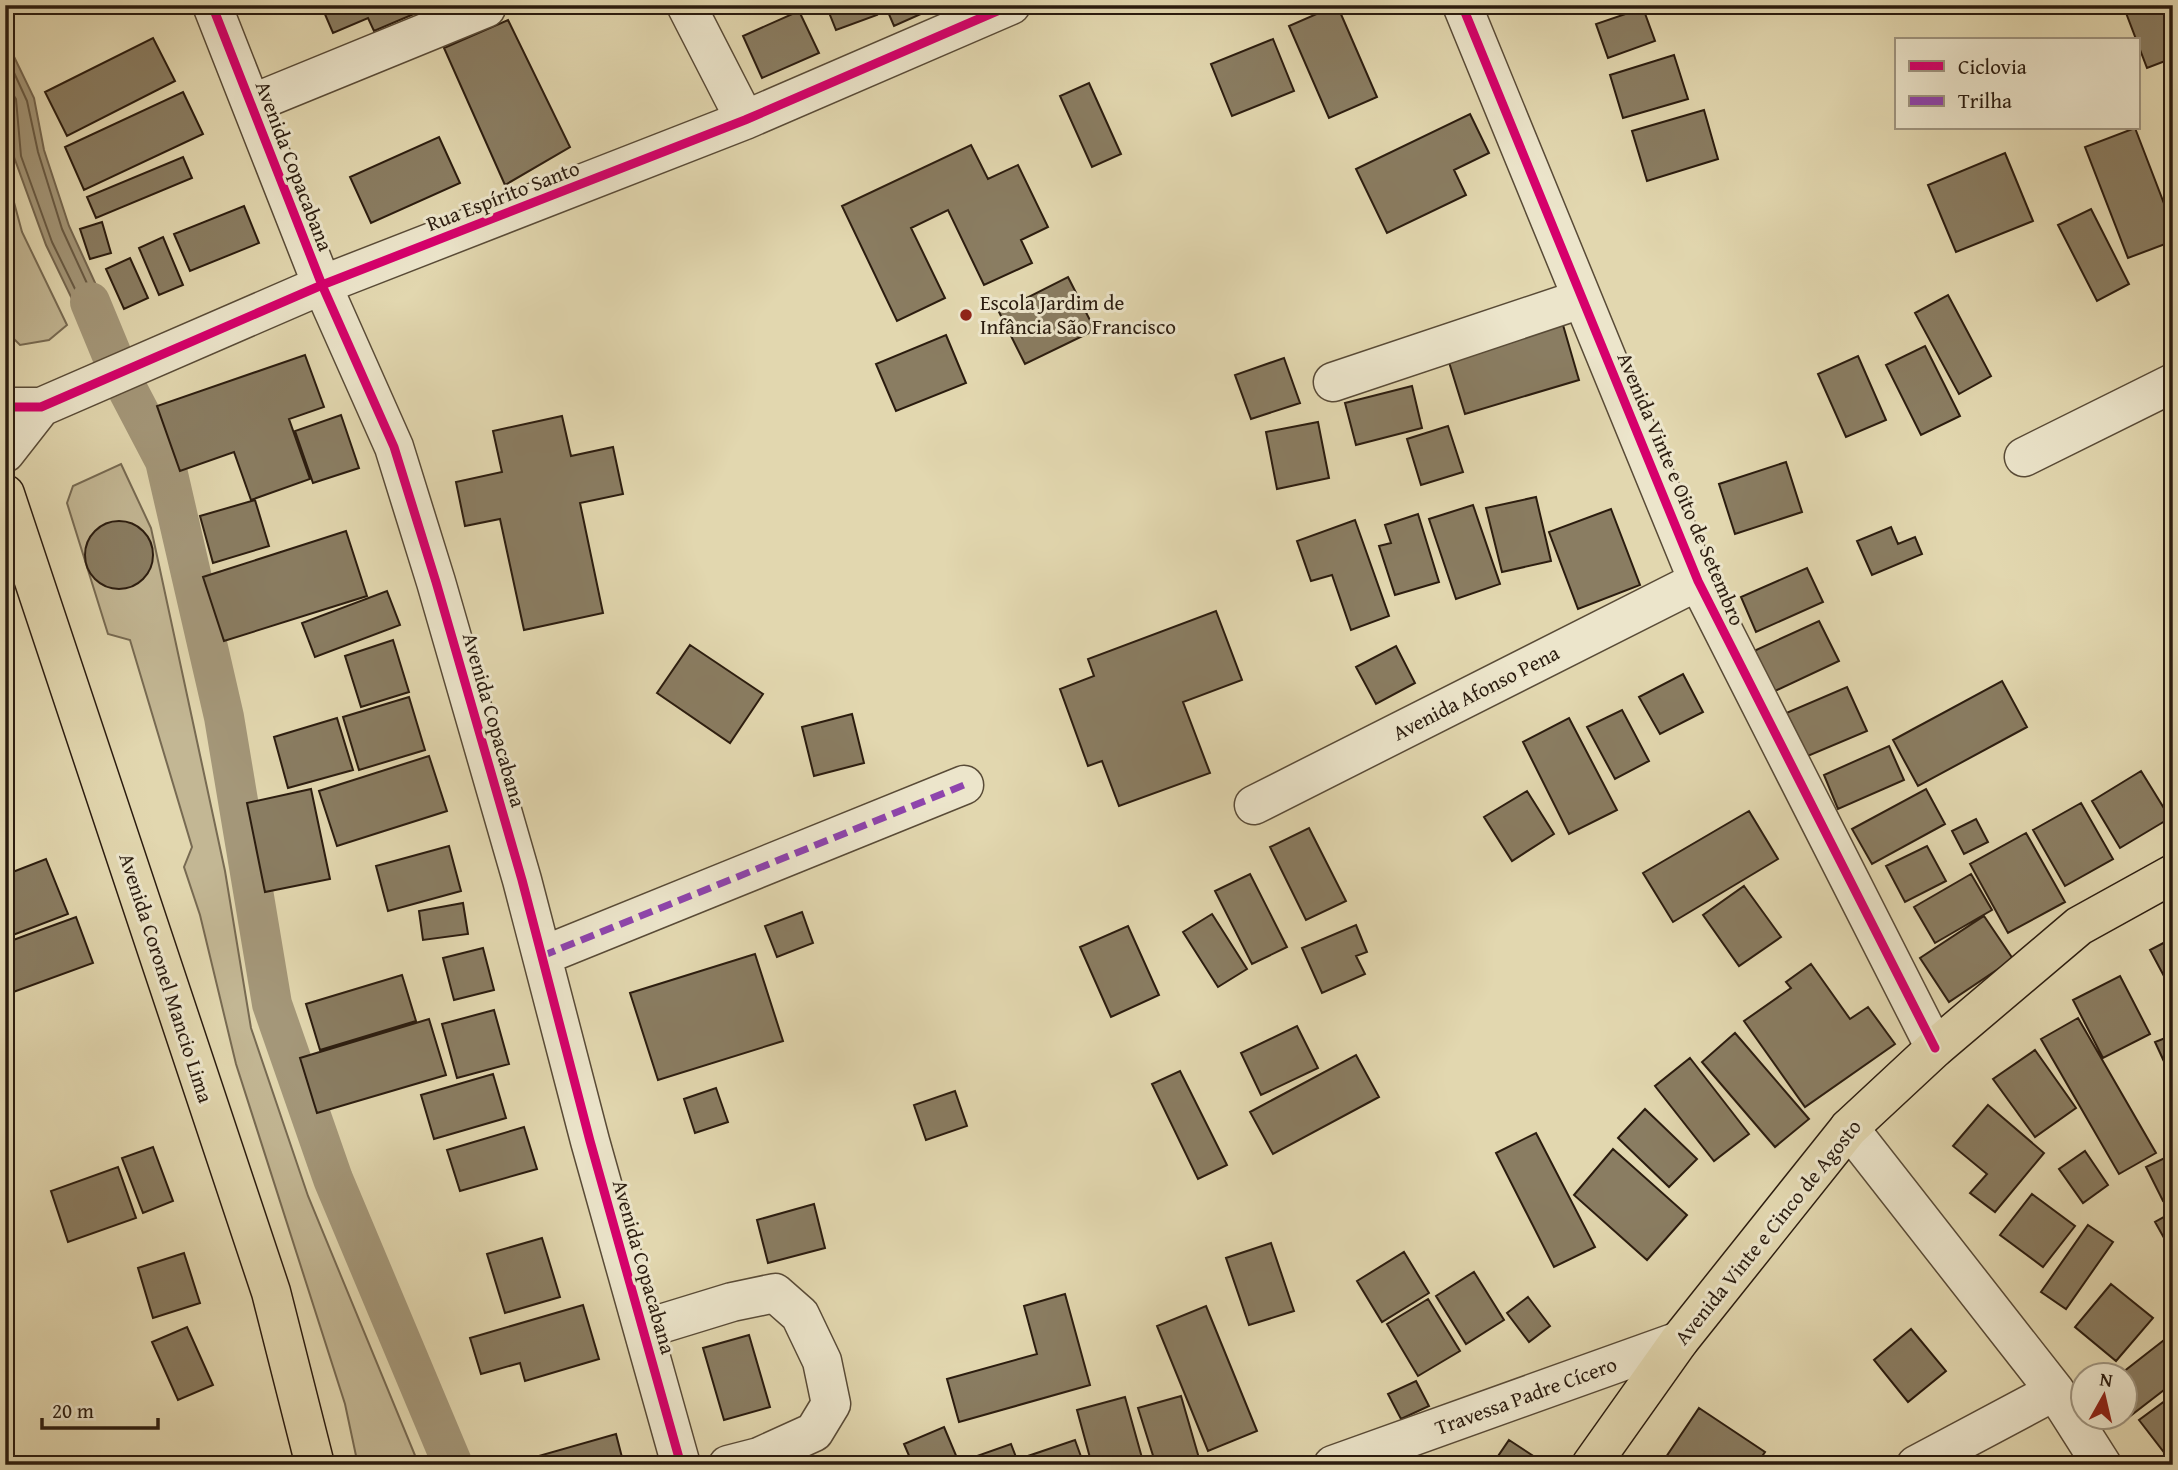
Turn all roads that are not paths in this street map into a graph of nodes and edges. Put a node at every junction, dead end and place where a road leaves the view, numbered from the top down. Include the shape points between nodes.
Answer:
1 (212, 5) edge
2 (686, 5) edge
3 (1010, 5) edge
4 (1462, 5) edge
5 (486, 8) dead end
6 (251, 104) junction
7 (745, 120) junction
8 (322, 285) junction
9 (1581, 299) junction
10 (1333, 382) dead end
11 (2173, 383) edge
12 (23, 407) edge
13 (5, 453) edge
14 (2024, 457) dead end
15 (5, 494) edge
16 (1698, 581) junction
17 (964, 785) dead end
18 (1254, 805) dead end
19 (2173, 874) edge
20 (542, 956) junction
21 (1935, 1048) junction
22 (1849, 1128) junction
23 (644, 1329) junction
24 (1679, 1341) junction
25 (2055, 1391) junction
26 (314, 1465) edge
27 (681, 1465) edge
28 (728, 1465) edge
29 (1334, 1465) edge
30 (1591, 1465) edge
31 (1916, 1465) edge
32 (2102, 1465) edge

1 - 6 street, Avenida Copacabana
2 - 7 street
3 - 7 street, Rua Espírito Santo
4 - 9 street, Avenida Vinte e Oito de Setembro
5 - 6 street
6 - 8 street, Avenida Copacabana
7 - 8 street, Rua Espírito Santo
8 - 12 street, Rua Espírito Santo
8 - 20 street, Avenida Copacabana via 394,447
9 - 10 street
9 - 16 street, Avenida Vinte e Oito de Setembro
11 - 14 street
12 - 13 street, Rua Espírito Santo
15 - 26 main road, Avenida Coronel Mancio Lima via 271,1292
16 - 18 street, Avenida Afonso Pena
16 - 21 street, Avenida Vinte e Oito de Setembro
17 - 20 street
19 - 21 main road, Avenida Vinte e Cinco de Agosto via 2079,926
20 - 23 street, Avenida Copacabana
21 - 22 main road, Avenida Vinte e Cinco de Agosto
22 - 24 main road, Avenida Vinte e Cinco de Agosto
22 - 25 street
23 - 27 street, Avenida Copacabana
23 - 28 street via 775,1293 800,1315 822,1361 831,1404 814,1432 759,1457
24 - 29 street, Travessa Padre Cícero
24 - 30 main road, Avenida Vinte e Cinco de Agosto
25 - 31 street
25 - 32 street

